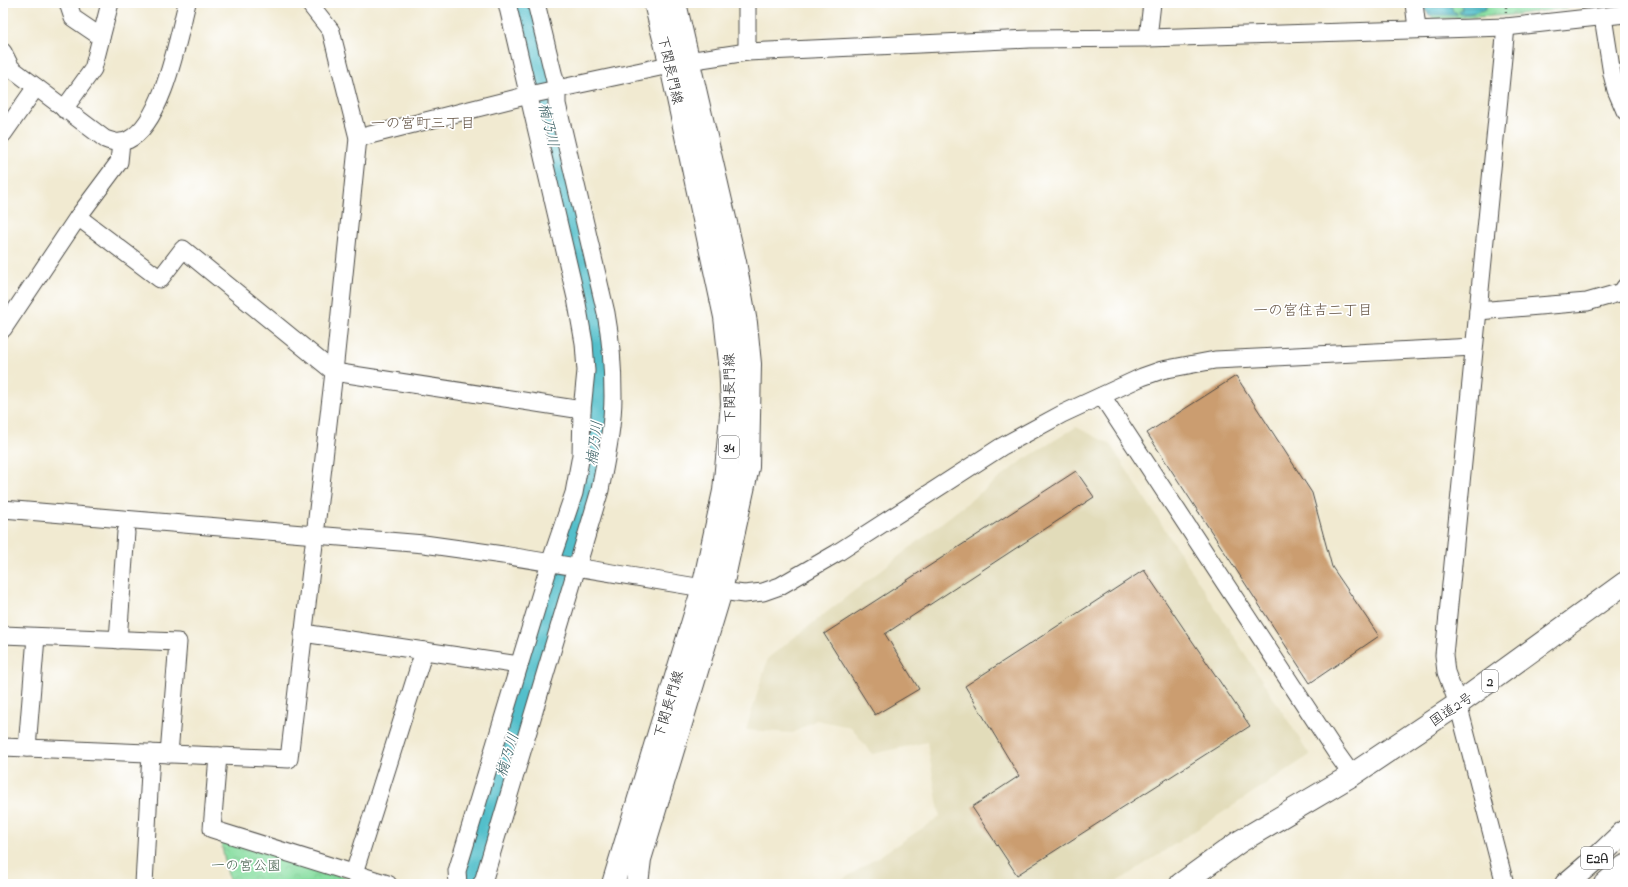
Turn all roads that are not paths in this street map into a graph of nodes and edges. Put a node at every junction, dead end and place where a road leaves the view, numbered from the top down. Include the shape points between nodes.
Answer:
1 (68, 3) edge
2 (110, 3) edge
3 (187, 3) edge
4 (309, 3) edge
5 (507, 3) edge
6 (536, 3) edge
7 (655, 3) edge
8 (675, 3) edge
9 (747, 3) edge
10 (1152, 3) edge
11 (1414, 3) edge
12 (1625, 14) edge
13 (1603, 17) junction
14 (1506, 21) junction
15 (1417, 29) junction
16 (101, 37) junction
17 (1148, 38) junction
18 (3, 52) edge
19 (747, 52) junction
20 (679, 64) junction
21 (36, 87) junction
22 (555, 90) junction
23 (532, 95) junction
24 (64, 109) junction
25 (1625, 111) edge
26 (3, 134) edge
27 (358, 138) junction
28 (121, 142) junction
29 (78, 217) junction
30 (1625, 287) edge
31 (1478, 310) junction
32 (3, 329) edge
33 (1474, 347) junction
34 (334, 372) junction
35 (1102, 396) junction
36 (582, 410) junction
37 (3, 509) edge
38 (126, 532) dead end
39 (314, 534) junction
40 (552, 563) junction
41 (575, 567) junction
42 (1625, 583) edge
43 (712, 590) junction
44 (303, 633) junction
45 (3, 635) edge
46 (36, 637) junction
47 (118, 640) junction
48 (424, 651) junction
49 (519, 665) junction
50 (1458, 704) junction
51 (3, 747) edge
52 (27, 748) junction
53 (151, 753) junction
54 (169, 754) junction
55 (218, 756) junction
56 (1352, 775) junction
57 (1625, 831) edge
58 (1625, 866) edge
59 (354, 873) junction
60 (144, 884) edge
61 (388, 884) edge
62 (458, 884) edge
63 (481, 884) edge
64 (613, 884) edge
65 (638, 884) edge
66 (1181, 884) edge
67 (1205, 884) edge
68 (1505, 884) edge
69 (1566, 884) edge
70 (1605, 884) edge

1 - 16 street via 73,18
2 - 16 street
3 - 28 street via 166,85 156,107 136,135
4 - 27 street via 331,31
5 - 23 street
6 - 22 street
7 - 20 main road, 下関長門線 / 34
8 - 20 main road, 下関長門線 / 34
9 - 19 street
10 - 17 street
11 - 15 street
12 - 13 street
13 - 14 street
13 - 25 street via 1612,74
14 - 15 street
14 - 31 street
15 - 17 street
16 - 24 street via 93,69
17 - 19 street via 1030,39
18 - 21 street via 11,68
19 - 20 street
20 - 22 street
20 - 43 main road, 下関長門線 / 34 via 735,262 746,323 750,364 748,467
21 - 24 street
21 - 26 street
22 - 23 street
22 - 41 street via 608,327 613,396 608,450 600,490
23 - 27 street
23 - 36 street via 584,343 586,371
24 - 28 street via 105,139
27 - 34 street
28 - 29 street via 119,162
29 - 32 street
29 - 34 street via 160,279 183,249
30 - 31 street via 1622,292 1587,302
31 - 33 street
33 - 35 street via 1215,360 1162,370
33 - 50 street via 1444,655 1446,672
34 - 36 street
34 - 39 street
35 - 43 street via 1000,447 837,553 780,586 763,592 744,594
35 - 56 street
36 - 40 street via 581,455 574,493
37 - 39 street
38 - 47 street
39 - 40 street via 424,544
39 - 44 street
40 - 41 street
40 - 49 street
41 - 43 street
41 - 63 street
42 - 50 main road, 国道2号 / 2
43 - 64 main road, 下関長門線 / 34
43 - 65 main road, 下関長門線 / 34 via 640,859
44 - 48 street
44 - 55 street via 289,759
45 - 46 street
46 - 47 street
46 - 52 street
47 - 54 street via 178,642
48 - 49 street
48 - 59 street
49 - 62 street via 457,871
50 - 56 main road, 国道2号 / 2
50 - 68 street
51 - 52 street
52 - 53 street
53 - 54 street
53 - 60 street
54 - 55 street
55 - 59 street via 212,829
56 - 66 main road, 国道2号 / 2 via 1239,842
56 - 67 main road, 国道2号 / 2
57 - 69 main road, E2A
58 - 70 main road, E2A
59 - 61 street

